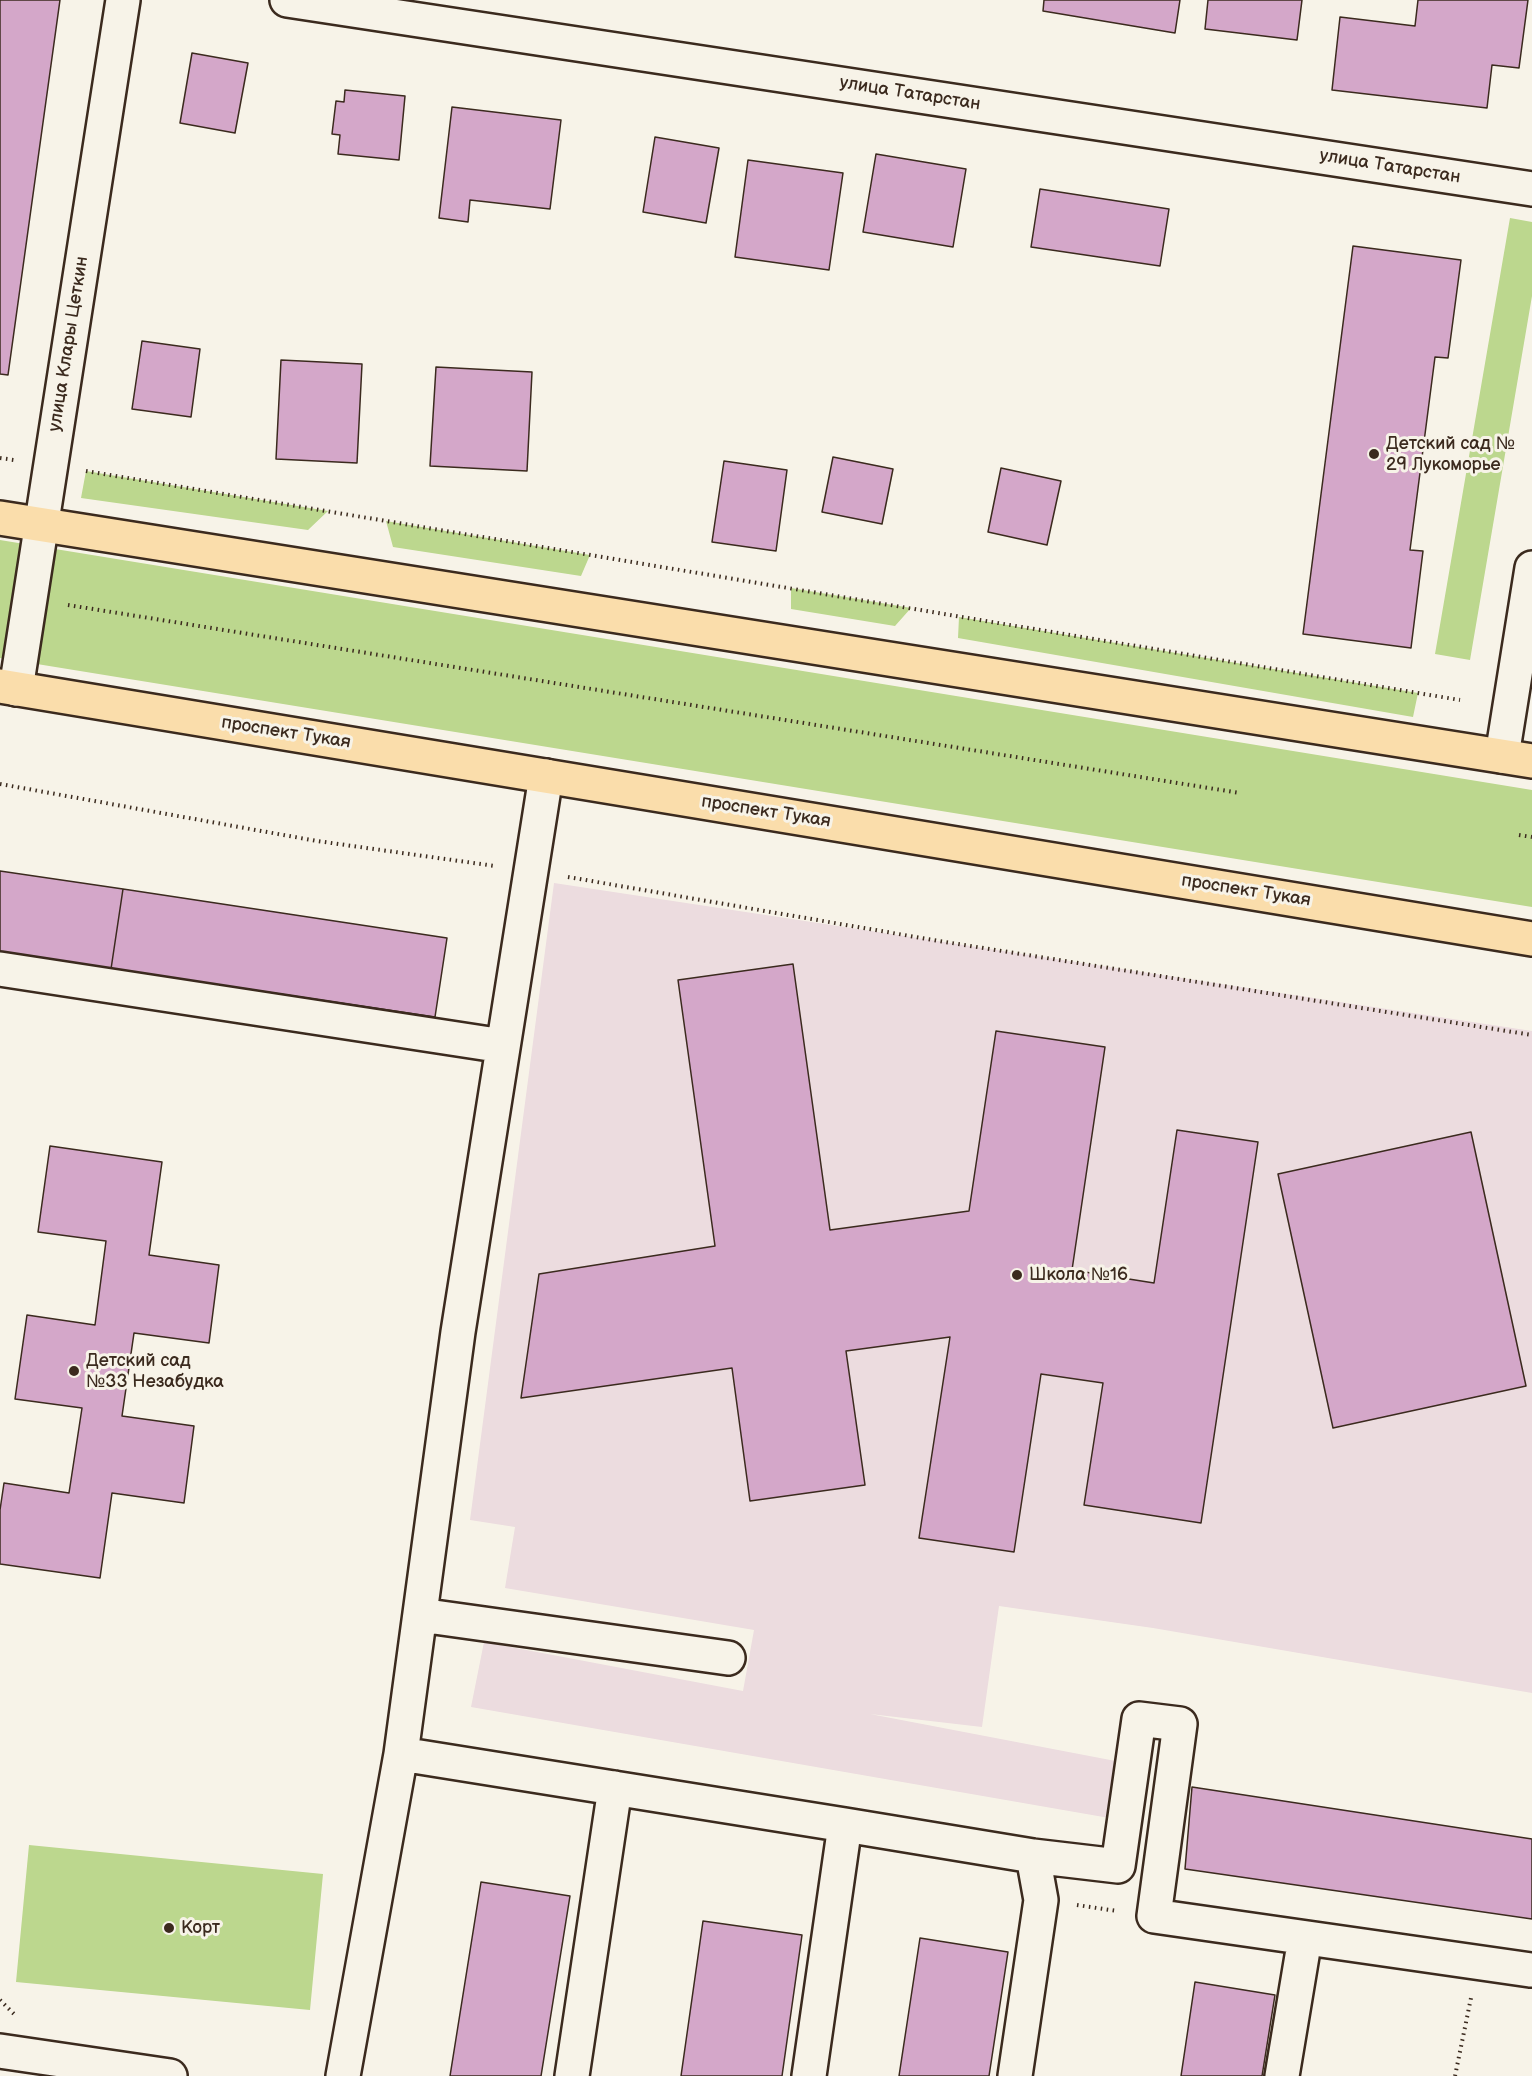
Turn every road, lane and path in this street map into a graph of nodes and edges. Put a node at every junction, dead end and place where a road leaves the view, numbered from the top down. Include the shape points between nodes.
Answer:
1 (123, 0) edge
2 (287, 0) edge
3 (1532, 189) edge
4 (77, 469) dead end
5 (0, 518) edge
6 (41, 525) junction
7 (1532, 568) edge
8 (60, 604) dead end
9 (8, 687) edge
10 (1460, 700) dead end
11 (1517, 759) edge
12 (546, 776) junction
13 (0, 784) edge
14 (1240, 793) dead end
15 (1520, 835) dead end
16 (1532, 837) edge
17 (531, 871) junction
18 (1532, 939) edge
19 (0, 969) edge
20 (1532, 1035) edge
21 (503, 1046) junction
22 (420, 1615) junction
23 (728, 1658) dead end
24 (401, 1754) junction
25 (615, 1788) junction
26 (845, 1824) junction
27 (1033, 1856) junction
28 (1041, 1900) junction
29 (1154, 1916) junction
30 (1305, 1938) junction
31 (1478, 1962) junction
32 (1530, 1970) dead end
33 (0, 2051) edge
34 (170, 2076) edge
35 (343, 2076) edge
36 (572, 2076) edge
37 (809, 2076) edge
38 (1015, 2076) edge
39 (1282, 2076) edge
40 (1455, 2076) edge

1 - 6 street, улица Клары Цеткин
2 - 3 street, улица Татарстан
4 - 10 path
5 - 6 main road
6 - 9 street, улица Клары Цеткин
6 - 11 main road
7 - 11 street
8 - 14 path
9 - 12 main road, проспект Тукая
12 - 17 street
12 - 18 main road, проспект Тукая
13 - 17 path via 317,841
15 - 16 path
17 - 20 path via 939,942
17 - 21 street
19 - 21 street
21 - 22 street via 458,1332
22 - 23 street
22 - 24 street
24 - 25 street
24 - 35 street
25 - 26 street
25 - 36 street
26 - 27 street
26 - 37 street
27 - 28 street
27 - 29 street via 1118,1866 1139,1719 1180,1724
28 - 29 path
28 - 38 street
29 - 30 street
30 - 31 street
30 - 39 street
31 - 32 street
31 - 40 path
33 - 34 street

